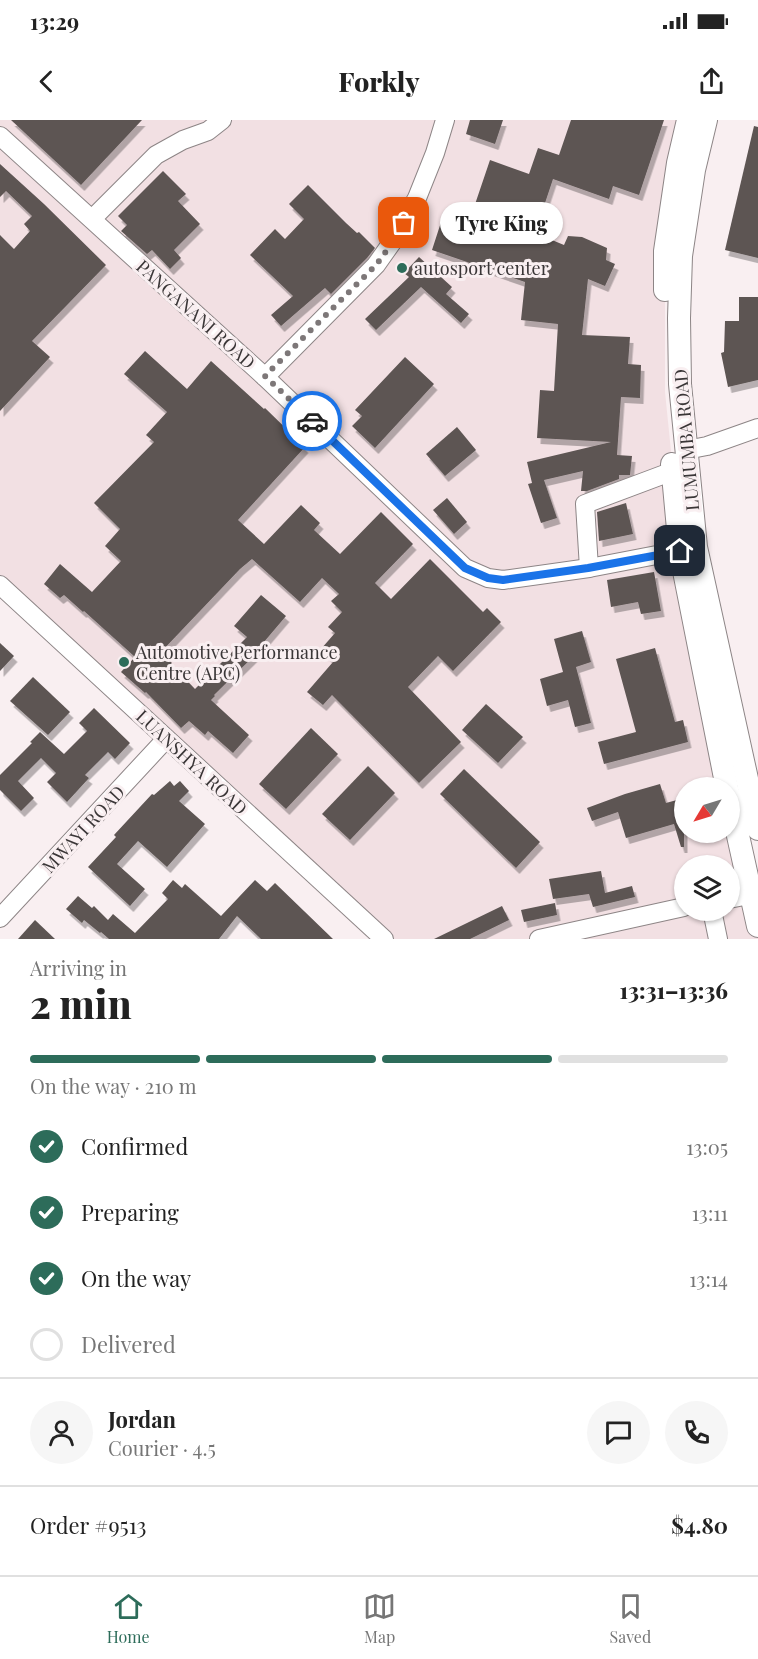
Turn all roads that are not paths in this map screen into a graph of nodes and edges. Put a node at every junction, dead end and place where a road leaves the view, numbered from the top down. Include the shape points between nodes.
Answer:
1 (222, 120) edge
2 (445, 120) edge
3 (688, 120) edge
4 (706, 120) edge
5 (0, 136) edge
6 (92, 219) junction
7 (265, 376) junction
8 (758, 428) edge
9 (686, 450) junction
10 (673, 471) junction
11 (688, 549) junction
12 (588, 568) junction
13 (0, 585) edge
14 (166, 739) junction
15 (726, 777) edge
16 (758, 828) edge
17 (740, 837) edge
18 (755, 894) edge
19 (740, 897) edge
20 (674, 909) edge
21 (0, 918) edge
22 (714, 921) edge
23 (758, 926) edge
24 (384, 939) edge
25 (539, 939) edge
26 (718, 939) edge

1 - 6 street via 208,131 156,155
2 - 7 street via 417,198 393,242 376,265
3 - 10 main road, LUMUMBA ROAD via 665,251 666,393
4 - 9 main road, LUMUMBA ROAD via 681,256 680,384
5 - 6 street, PANGANANI ROAD
6 - 7 street, PANGANANI ROAD
7 - 12 street, PANGANANI ROAD via 465,568 503,580
8 - 9 street
9 - 11 main road, LUMUMBA ROAD
10 - 11 main road, LUMUMBA ROAD
10 - 12 street via 585,504
11 - 12 street, PANGANANI ROAD
11 - 15 main road, LUMUMBA ROAD
11 - 16 main road, LUMUMBA ROAD
13 - 14 street, LUANSHYA ROAD
14 - 21 street, MWAYI ROAD
14 - 24 street, LUANSHYA ROAD
17 - 18 main road
18 - 19 street
18 - 23 main road
20 - 25 street
22 - 26 street

